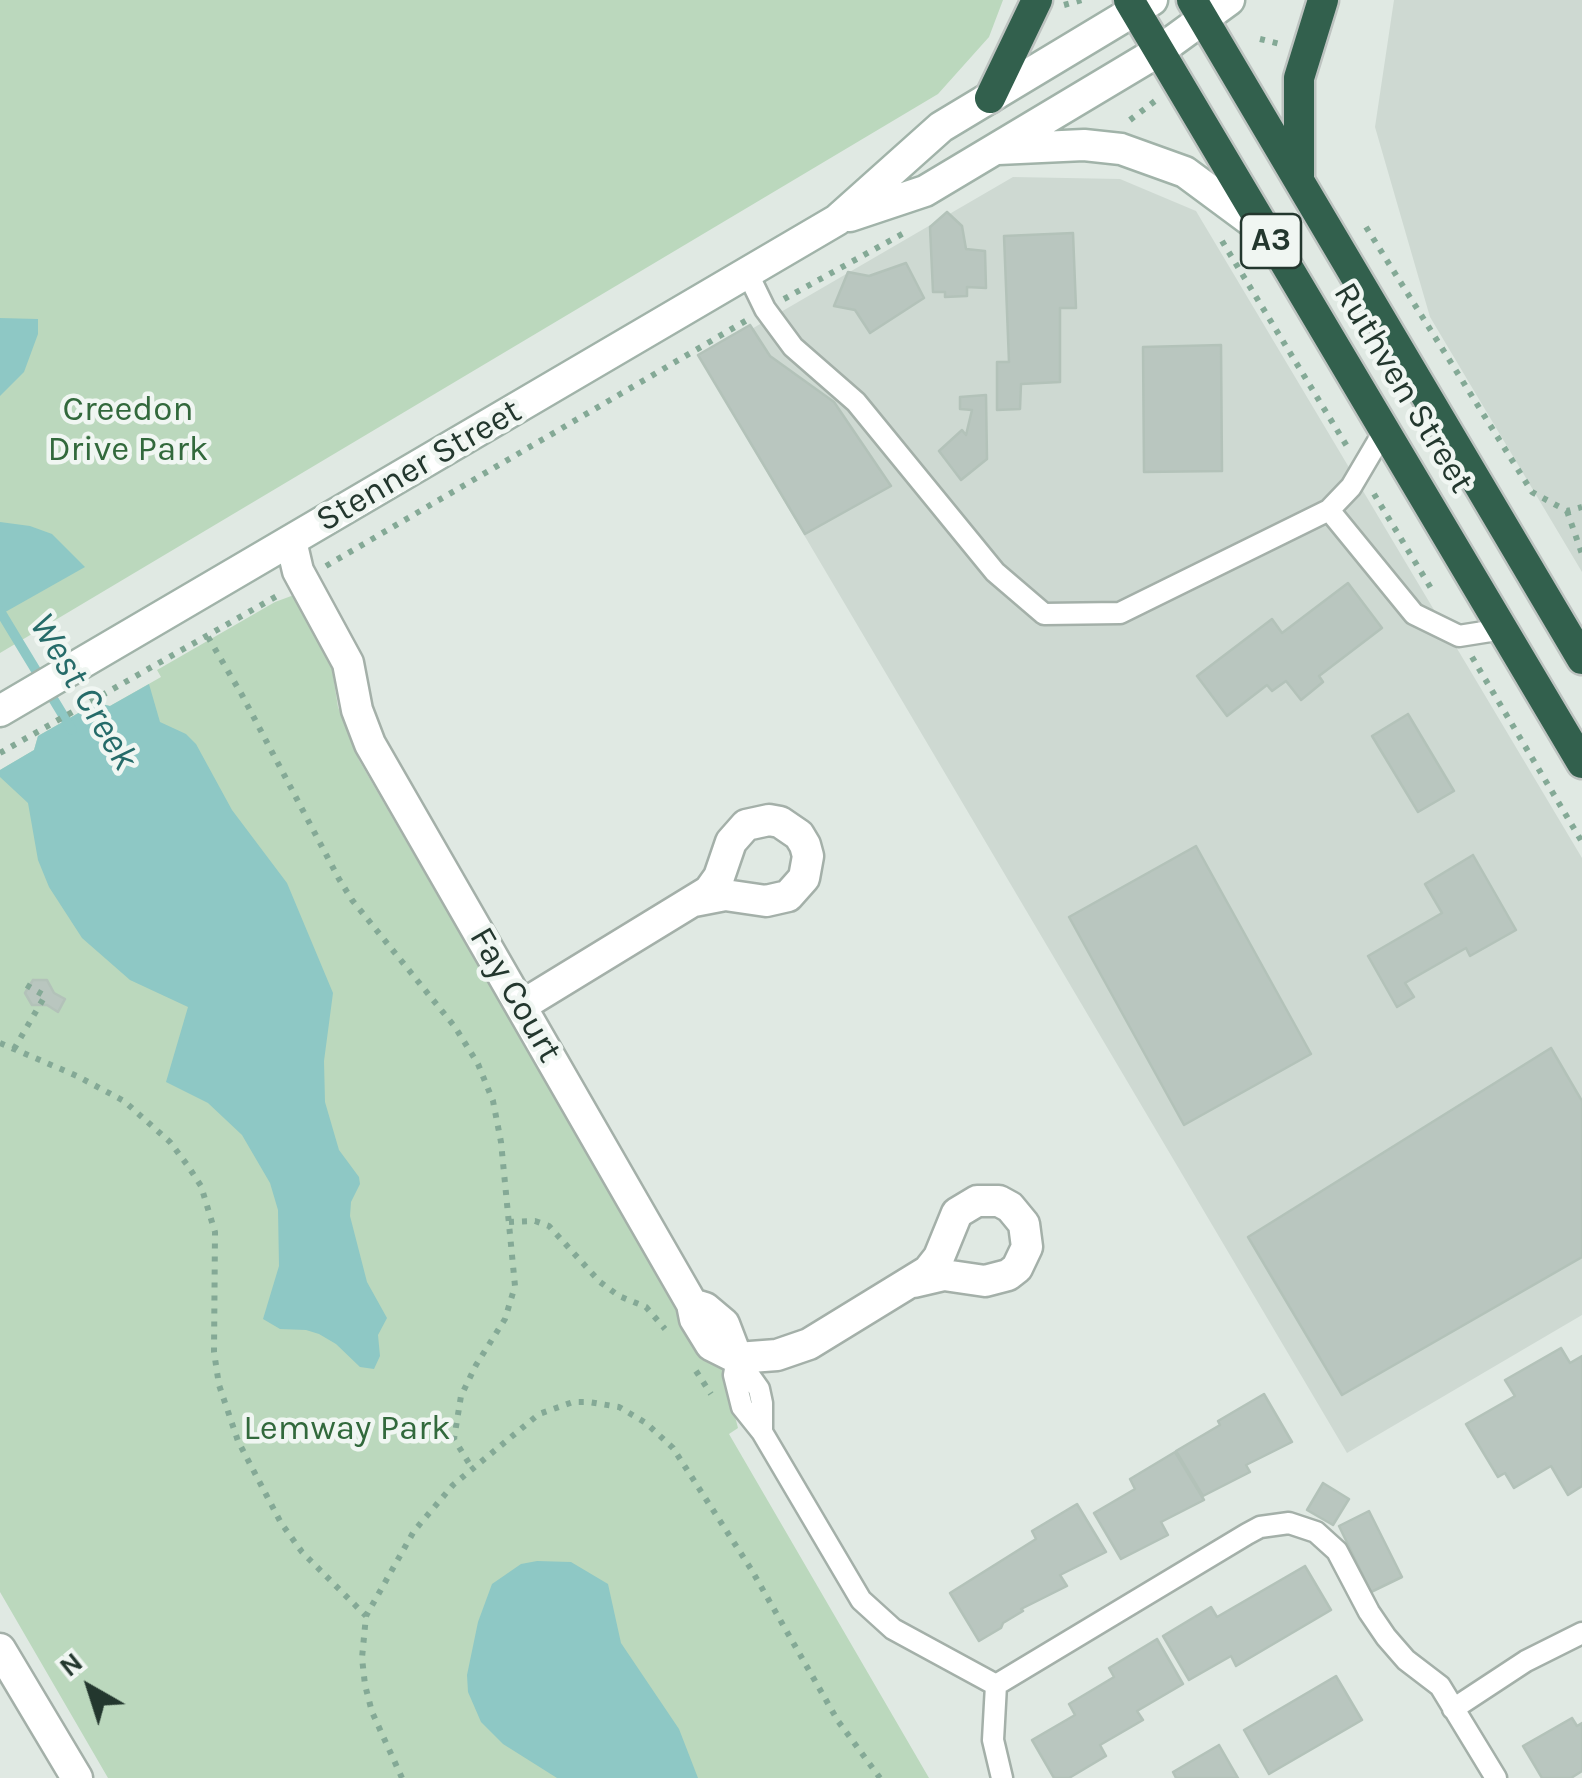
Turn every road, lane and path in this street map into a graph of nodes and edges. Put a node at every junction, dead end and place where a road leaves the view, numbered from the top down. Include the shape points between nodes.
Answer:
1 (1037, 0) edge
2 (1229, 0) edge
3 (1323, 0) edge
4 (1138, 3) edge
5 (1197, 8) edge
6 (1158, 51) junction
7 (990, 98) junction
8 (1155, 100) dead end
9 (1125, 136) dead end
10 (994, 149) junction
11 (1299, 180) junction
12 (1360, 218) dead end
13 (837, 220) junction
14 (914, 228) dead end
15 (1266, 232) junction
16 (1221, 238) dead end
17 (748, 274) junction
18 (766, 309) junction
19 (1384, 431) junction
20 (1360, 469) junction
21 (1582, 507) edge
22 (1329, 510) junction
23 (1567, 511) junction
24 (291, 541) junction
25 (1582, 554) edge
26 (310, 576) junction
27 (1502, 630) junction
28 (1459, 636) junction
29 (208, 637) junction
30 (1582, 659) edge
31 (0, 712) edge
32 (1, 753) edge
33 (1582, 763) edge
34 (1582, 842) edge
35 (694, 902) dead end
36 (24, 984) dead end
37 (521, 1006) junction
38 (0, 1043) edge
39 (14, 1049) junction
40 (509, 1222) junction
41 (914, 1282) dead end
42 (668, 1335) dead end
43 (736, 1358) junction
44 (690, 1360) dead end
45 (739, 1400) junction
46 (762, 1432) junction
47 (472, 1468) junction
48 (366, 1616) junction
49 (1582, 1633) edge
50 (0, 1649) edge
51 (996, 1685) junction
52 (1454, 1709) junction
53 (77, 1778) edge
54 (402, 1778) edge
55 (880, 1778) edge
56 (1002, 1778) edge
57 (1496, 1778) edge

1 - 7 highway
2 - 5 main road, Stenner Street
3 - 11 highway via 1300,78
4 - 6 highway, Ruthven Street / A3
4 - 7 main road, Stenner Street
5 - 6 main road, Stenner Street
5 - 11 highway, Ruthven Street / A3
6 - 10 main road, Stenner Street
6 - 15 highway, Ruthven Street / A3
7 - 13 main road, Stenner Street via 942,128
8 - 9 path via 1131,118
10 - 13 main road, Stenner Street via 925,191
10 - 15 main road via 1122,149 1185,172
11 - 30 highway, Ruthven Street / A3
12 - 23 path via 1532,492
13 - 17 main road, Stenner Street
14 - 18 path
15 - 19 highway, Ruthven Street / A3
16 - 20 path
17 - 18 lane
17 - 24 main road, Stenner Street
18 - 22 lane via 792,347 856,402 996,572 1044,614 1120,613
18 - 26 path
19 - 20 lane
19 - 27 highway, Ruthven Street / A3
20 - 22 lane
20 - 28 path
21 - 23 path
22 - 28 lane via 1414,614
23 - 25 path
24 - 26 main road, Fay Court
24 - 31 main road, Stenner Street
26 - 29 path
26 - 37 main road, Fay Court via 350,629 357,710 370,744
27 - 28 lane
27 - 33 highway, Ruthven Street / A3
28 - 34 path
29 - 32 path
29 - 40 path via 352,900 478,1064 498,1122
35 - 37 main road
36 - 39 path via 45,996
37 - 43 main road, Fay Court via 692,1304 724,1324
38 - 39 path
39 - 48 path via 124,1101 170,1142 201,1186 215,1232 214,1352 238,1441 281,1524
40 - 42 path via 548,1226 600,1282 646,1306
40 - 47 path via 513,1298 468,1379 454,1432
41 - 43 main road via 809,1344
43 - 45 lane
43 - 46 lane via 759,1389
44 - 45 path via 706,1390
45 - 46 lane
46 - 51 lane via 860,1600 893,1630
47 - 48 path via 414,1531
47 - 55 path via 523,1424 573,1402 619,1407 646,1424 681,1459 838,1721
48 - 54 path via 365,1685
49 - 52 lane via 1526,1660
50 - 53 main road
51 - 52 lane via 1260,1527 1289,1523 1328,1540 1386,1637 1440,1686
51 - 56 lane via 993,1740
52 - 57 lane

